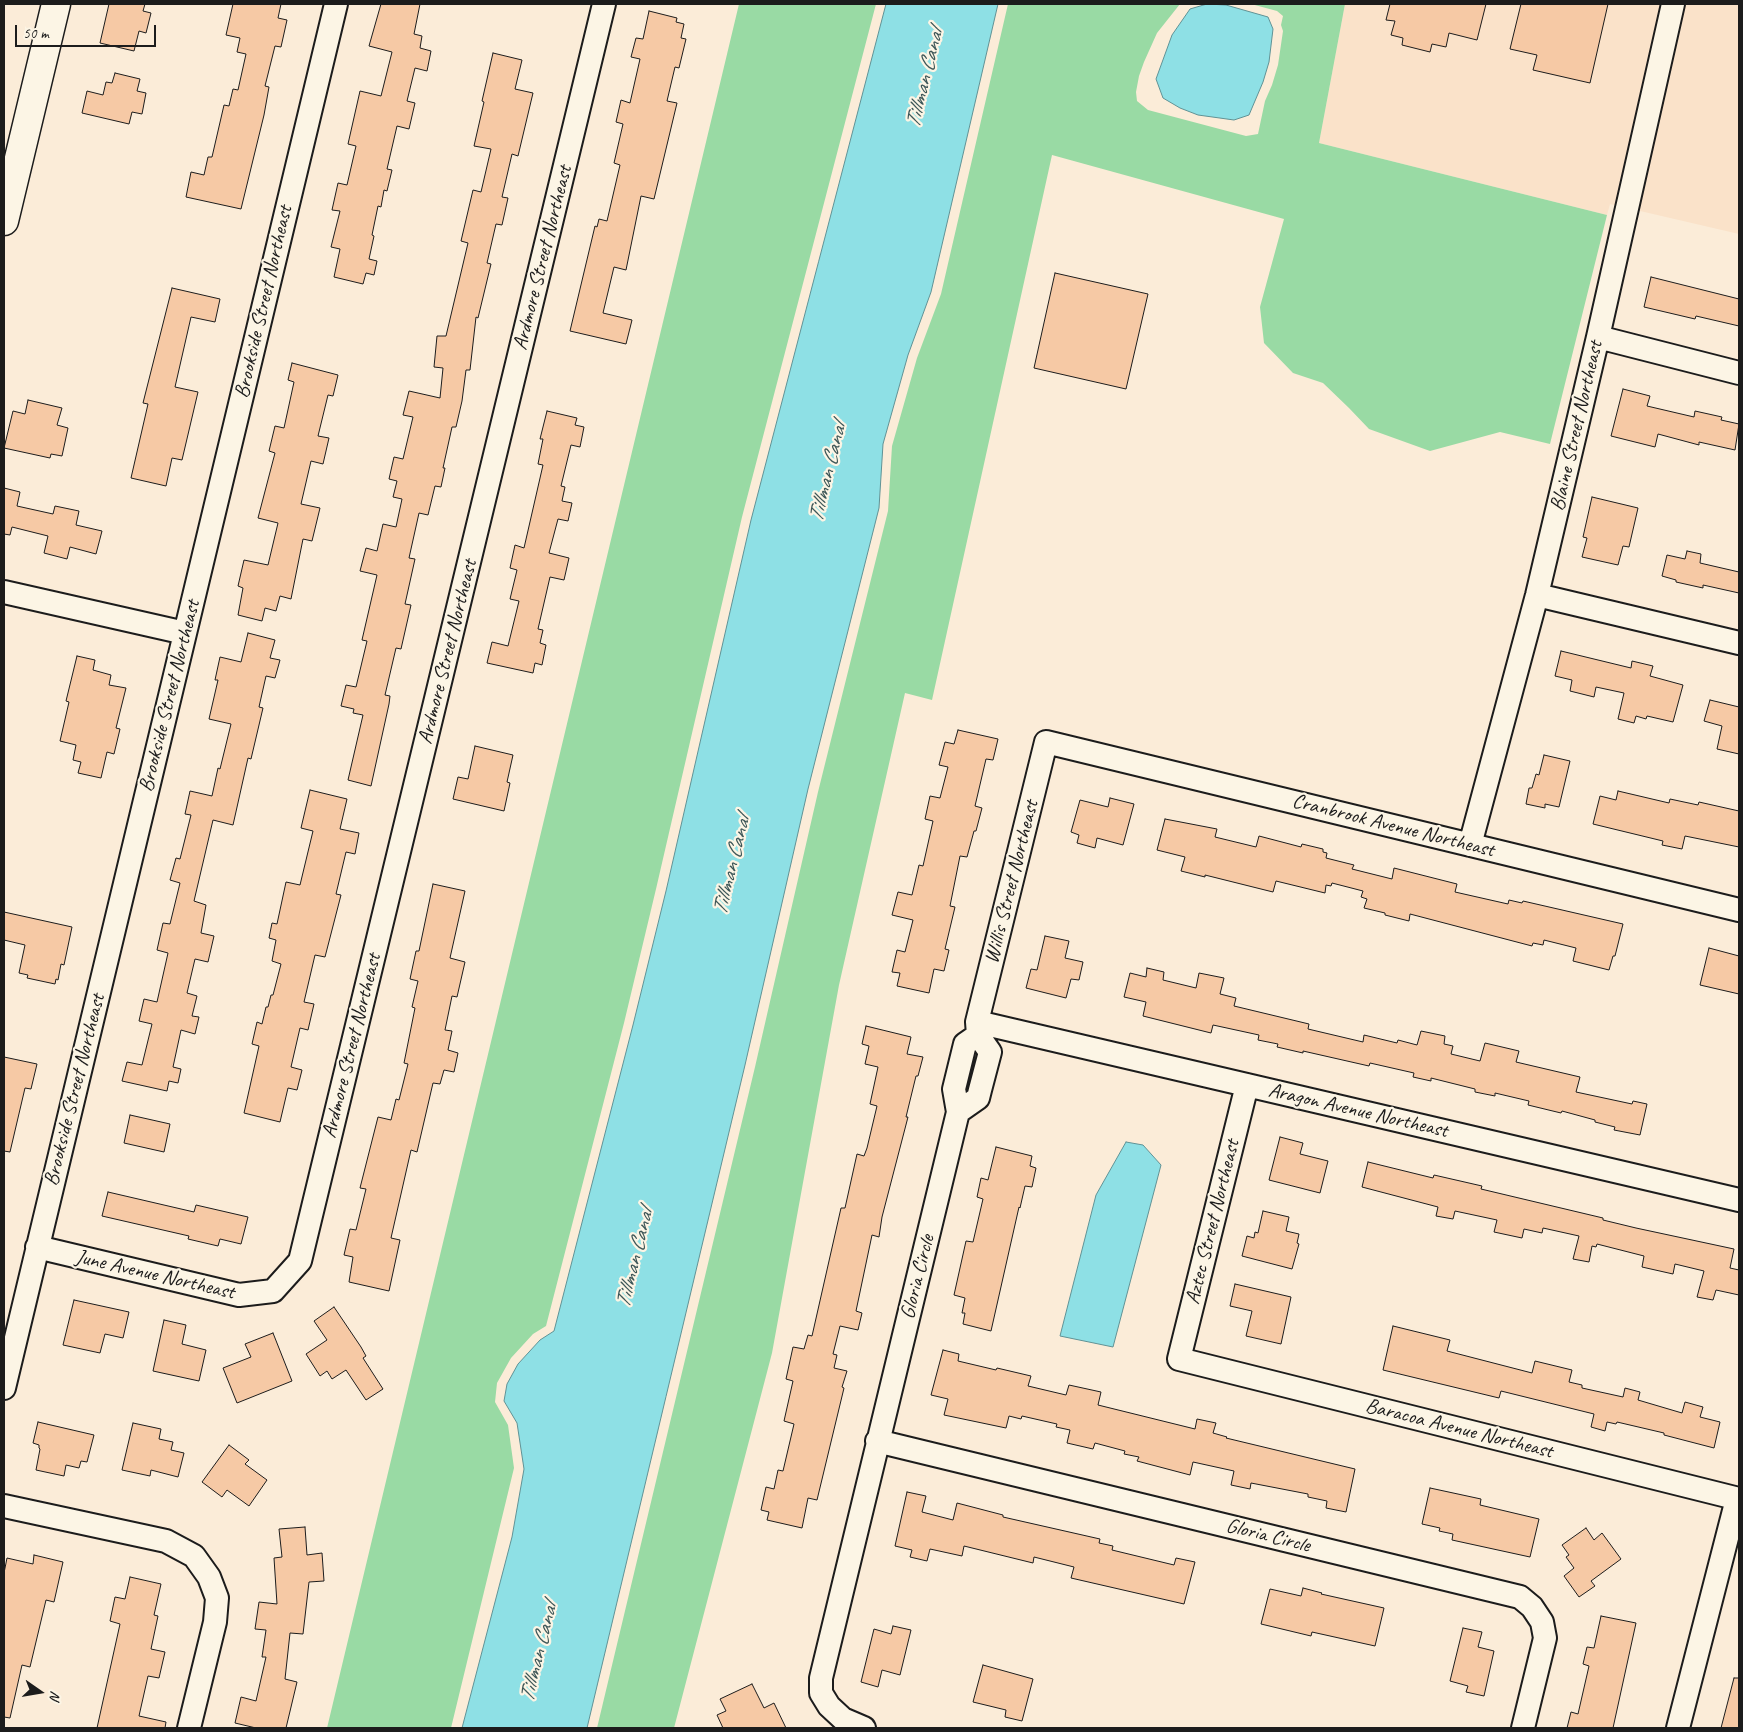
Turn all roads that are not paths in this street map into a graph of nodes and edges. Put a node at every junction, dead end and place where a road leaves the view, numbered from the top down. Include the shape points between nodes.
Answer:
1 (56, 4) edge
2 (336, 4) edge
3 (604, 4) edge
4 (1673, 4) edge
5 (4, 221) edge
6 (1598, 337) junction
7 (1739, 373) edge
8 (4, 592) edge
9 (1537, 595) junction
10 (185, 634) junction
11 (1739, 644) edge
12 (1046, 742) joint
13 (1470, 845) junction
14 (1739, 910) edge
15 (978, 1028) junction
16 (1247, 1085) junction
17 (1739, 1200) edge
18 (37, 1248) junction
19 (273, 1291) joint
20 (1179, 1359) joint
21 (4, 1388) edge
22 (877, 1441) junction
23 (1738, 1499) edge
24 (4, 1506) edge
25 (189, 1728) edge
26 (864, 1728) edge
27 (1523, 1728) edge
28 (1678, 1728) edge

1 - 5 street
2 - 10 street, Brookside Street Northeast
3 - 19 street, Ardmore Street Northeast via 300,1261
4 - 6 street, Blaine Street Northeast
6 - 7 street
6 - 9 street, Blaine Street Northeast
8 - 10 street
9 - 11 street
9 - 13 street, Blaine Street Northeast
10 - 18 street, Brookside Street Northeast
12 - 13 street, Cranbrook Avenue Northeast
12 - 15 street, Willis Street Northeast
13 - 14 street, Cranbrook Avenue Northeast
15 - 16 street, Aragon Avenue Northeast
15 - 22 street, Gloria Circle via 990,1052 978,1098 958,1112
16 - 17 street, Aragon Avenue Northeast
16 - 20 street, Aztec Street Northeast
18 - 19 street, June Avenue Northeast via 239,1295
18 - 21 street, Brookside Street Northeast
20 - 23 street, Baracoa Avenue Northeast
22 - 26 street, Gloria Circle via 821,1678 821,1693 829,1706 842,1720
22 - 27 street, Gloria Circle via 1520,1597 1542,1622 1545,1638
23 - 28 street
24 - 25 street via 166,1541 194,1556 209,1577 217,1598 215,1622

